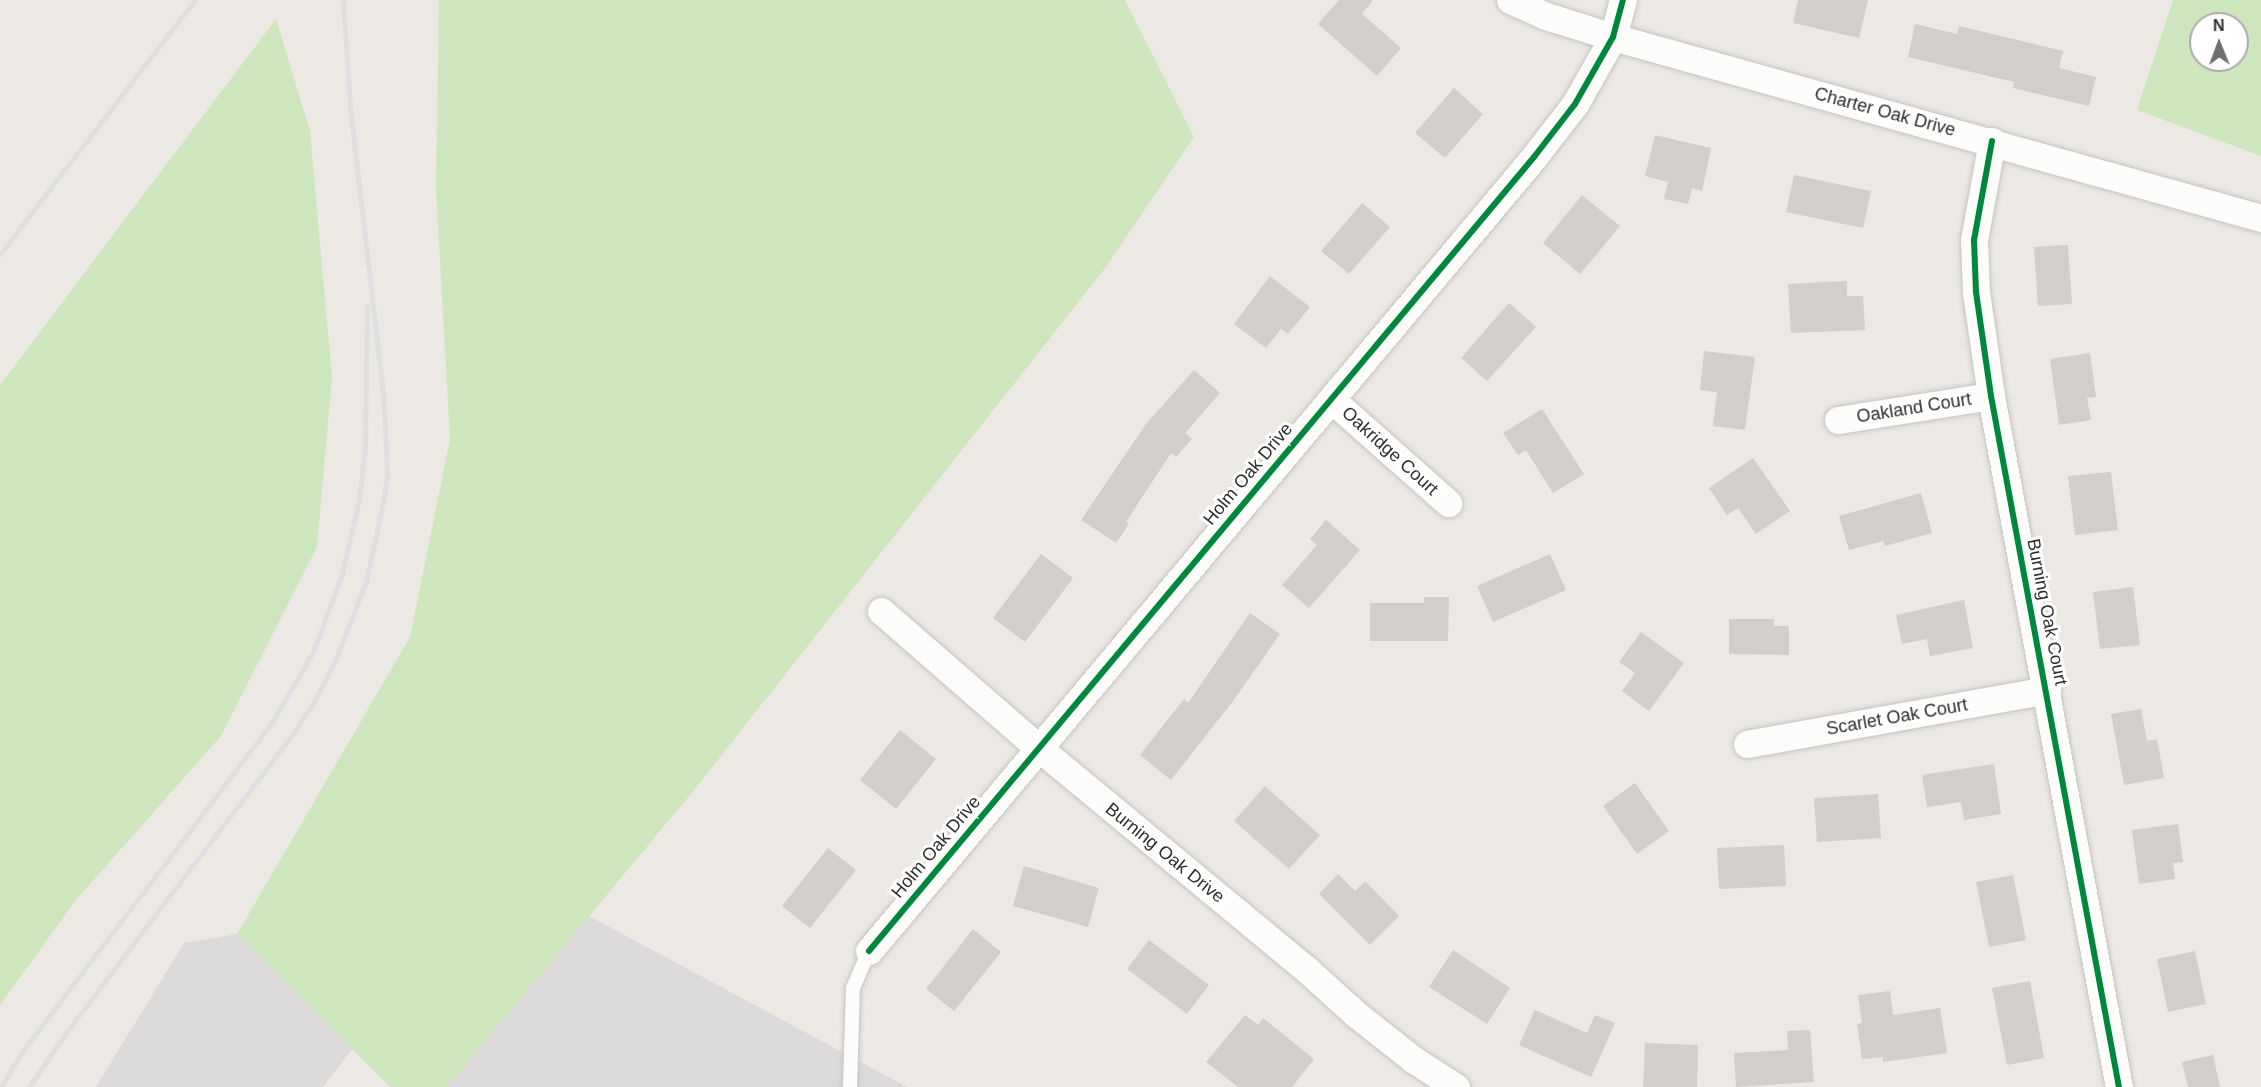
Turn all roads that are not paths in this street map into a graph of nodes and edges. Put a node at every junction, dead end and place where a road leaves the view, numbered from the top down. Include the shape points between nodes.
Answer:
1 (1510, 0) edge
2 (1623, 0) edge
3 (1613, 37) junction
4 (1992, 141) junction
5 (2261, 218) edge
6 (1991, 396) junction
7 (1331, 399) junction
8 (1838, 420) dead end
9 (1448, 503) dead end
10 (881, 611) dead end
11 (2047, 690) junction
12 (1747, 744) dead end
13 (1040, 749) junction
14 (869, 951) joint
15 (850, 1087) edge
16 (1456, 1087) edge
17 (2120, 1087) edge

1 - 3 street, Charter Oak Drive
2 - 3 street, Holm Oak Drive
3 - 4 street, Charter Oak Drive
3 - 7 street, Holm Oak Drive via 1575,105
4 - 5 street, Charter Oak Drive
4 - 6 street, Burning Oak Court via 1974,240 1976,292
6 - 8 street, Oakland Court
6 - 11 street, Burning Oak Court
7 - 9 street, Oakridge Court
7 - 13 street, Holm Oak Drive
10 - 13 street, Burning Oak Drive
11 - 12 street, Scarlet Oak Court
11 - 17 street, Burning Oak Court
13 - 14 street, Holm Oak Drive
13 - 16 street, Burning Oak Drive via 1357,1015
14 - 15 lane via 853,988

